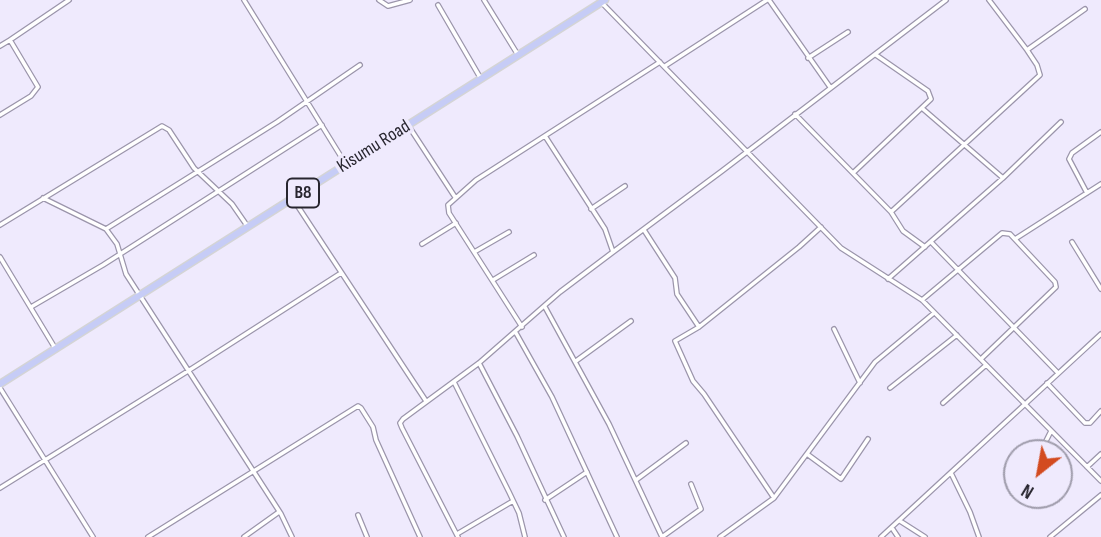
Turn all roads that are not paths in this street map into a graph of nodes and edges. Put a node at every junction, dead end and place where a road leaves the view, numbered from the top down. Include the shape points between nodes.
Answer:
1 (69, 0) edge
2 (244, 0) edge
3 (379, 0) edge
4 (410, 0) edge
5 (484, 0) edge
6 (768, 0) edge
7 (946, 0) edge
8 (989, 0) edge
9 (603, 1) edge
10 (439, 5) dead end
11 (1085, 9) dead end
12 (848, 32) dead end
13 (10, 40) junction
14 (0, 46) edge
15 (1027, 50) junction
16 (875, 54) junction
17 (518, 56) junction
18 (808, 58) junction
19 (660, 62) junction
20 (360, 65) dead end
21 (665, 66) junction
22 (481, 79) junction
23 (830, 88) junction
24 (307, 102) junction
25 (922, 109) junction
26 (795, 114) junction
27 (0, 115) edge
28 (1061, 122) dead end
29 (321, 125) junction
30 (408, 125) junction
31 (1101, 132) edge
32 (545, 136) junction
33 (966, 144) junction
34 (747, 151) junction
35 (346, 165) junction
36 (198, 172) junction
37 (853, 173) junction
38 (1003, 178) junction
39 (1101, 184) edge
40 (625, 186) dead end
41 (220, 191) junction
42 (1087, 193) junction
43 (455, 197) junction
44 (43, 198) junction
45 (293, 199) junction
46 (591, 209) junction
47 (891, 212) junction
48 (456, 223) junction
49 (0, 225) edge
50 (248, 227) junction
51 (821, 227) junction
52 (106, 229) junction
53 (643, 229) junction
54 (509, 232) dead end
55 (1015, 239) junction
56 (931, 242) junction
57 (1072, 242) dead end
58 (422, 244) dead end
59 (925, 247) junction
60 (475, 251) junction
61 (612, 252) junction
62 (119, 255) junction
63 (534, 255) dead end
64 (0, 257) edge
65 (957, 271) junction
66 (341, 273) junction
67 (888, 279) junction
68 (494, 280) junction
69 (1101, 289) edge
70 (140, 296) junction
71 (922, 300) junction
72 (31, 307) junction
73 (545, 307) junction
74 (934, 313) junction
75 (631, 321) dead end
76 (522, 327) junction
77 (699, 327) junction
78 (1013, 328) junction
79 (834, 329) dead end
80 (516, 333) junction
81 (1101, 334) edge
82 (957, 335) junction
83 (55, 348) junction
84 (981, 359) junction
85 (576, 361) junction
86 (479, 363) junction
87 (986, 365) junction
88 (188, 372) junction
89 (1058, 373) junction
90 (454, 382) junction
91 (860, 383) junction
92 (1047, 383) junction
93 (0, 386) edge
94 (890, 388) dead end
95 (426, 401) junction
96 (943, 402) dead end
97 (1025, 404) junction
98 (1101, 411) edge
99 (1052, 430) junction
100 (868, 439) dead end
101 (1047, 439) edge
102 (686, 443) dead end
103 (807, 454) junction
104 (1101, 454) edge
105 (45, 460) junction
106 (1087, 467) junction
107 (254, 470) junction
108 (587, 472) junction
109 (951, 473) junction
110 (636, 480) junction
111 (1101, 481) edge
112 (691, 484) dead end
113 (0, 488) edge
114 (1101, 495) edge
115 (774, 498) junction
116 (545, 500) junction
117 (513, 501) junction
118 (280, 511) junction
119 (358, 515) dead end
120 (900, 521) junction
121 (732, 528) junction
122 (892, 528) junction
123 (457, 536) edge
124 (93, 537) edge
125 (148, 537) edge
126 (244, 537) edge
127 (292, 537) edge
128 (367, 537) edge
129 (421, 537) edge
130 (525, 537) edge
131 (564, 537) edge
132 (617, 537) edge
133 (662, 537) edge
134 (720, 537) edge
135 (736, 537) edge
136 (881, 537) edge
137 (898, 537) edge
138 (925, 537) edge
139 (979, 537) edge
140 (1050, 537) edge

1 - 13 street
2 - 24 street
3 - 4 street via 392,6
5 - 17 street
6 - 18 street
6 - 21 street
7 - 16 street
8 - 15 street
9 - 17 highway, Kisumu Road / B8
9 - 19 street
10 - 22 street
11 - 15 street
12 - 18 street
13 - 14 street
13 - 27 street via 38,87
15 - 33 street via 1040,75
16 - 23 street
16 - 25 street via 931,95
17 - 22 highway, Kisumu Road / B8
18 - 23 street
19 - 21 street
19 - 32 street
20 - 24 street
21 - 34 street
22 - 30 highway, Kisumu Road / B8
23 - 26 street
24 - 29 street
24 - 36 street
25 - 33 street
25 - 37 street
26 - 34 street
26 - 37 street
28 - 38 street
29 - 35 street
29 - 41 street
30 - 35 highway, Kisumu Road / B8
30 - 43 street
31 - 42 street via 1069,159
32 - 43 street
32 - 46 street
33 - 38 street
33 - 47 street
34 - 51 street
34 - 53 street
35 - 45 highway, Kisumu Road / B8
36 - 41 street
36 - 44 street via 169,130 160,126
36 - 52 street
37 - 47 street
38 - 56 street
39 - 42 street
40 - 46 street
41 - 50 street
41 - 62 street
42 - 55 street
43 - 48 street via 448,210
44 - 49 street
44 - 52 street
45 - 50 highway, Kisumu Road / B8
45 - 66 street
46 - 61 street via 605,229
47 - 59 street via 903,232
48 - 58 street
48 - 60 street
50 - 70 highway, Kisumu Road / B8
51 - 67 street via 846,253
51 - 77 street
52 - 62 street
53 - 61 street
53 - 77 street
54 - 60 street
55 - 65 street via 1002,233
55 - 78 street via 1056,284
56 - 59 street
56 - 65 street
57 - 69 street
59 - 67 street
60 - 68 street
61 - 73 street
62 - 70 street
62 - 72 street
63 - 68 street
64 - 72 street
65 - 71 street
65 - 78 street
66 - 88 street
66 - 95 street
67 - 71 street
68 - 76 street
70 - 83 highway, Kisumu Road / B8
70 - 88 street
71 - 74 street
72 - 83 street
73 - 76 street
73 - 85 street
74 - 82 street
74 - 91 street via 881,356
75 - 85 street
76 - 80 street
77 - 115 street via 675,341 686,369
78 - 84 street
78 - 89 street
79 - 91 street
80 - 86 street
80 - 108 street
81 - 89 street
82 - 84 street
82 - 94 street
83 - 93 highway, Kisumu Road / B8
84 - 87 street
85 - 110 street
86 - 90 street
86 - 116 street
87 - 96 street
87 - 97 street
88 - 105 street
88 - 107 street
89 - 92 street
90 - 95 street
90 - 117 street
91 - 103 street
92 - 97 street
92 - 98 street via 1085,423
93 - 105 street
95 - 123 street via 401,425
97 - 99 street
97 - 109 street
99 - 101 street
99 - 106 street
100 - 103 street via 841,479
102 - 110 street
103 - 115 street
104 - 106 street
105 - 113 street
105 - 124 street
106 - 111 street
107 - 118 street
107 - 125 street
107 - 129 street via 360,406
108 - 116 street
108 - 132 street
109 - 120 street
109 - 139 street
110 - 133 street
112 - 133 street via 701,509
114 - 140 street
115 - 121 street
116 - 131 street
117 - 123 street
117 - 130 street
118 - 126 street
118 - 127 street
119 - 128 street
120 - 122 street
120 - 138 street
121 - 134 street
121 - 135 street
122 - 136 street
122 - 137 street

